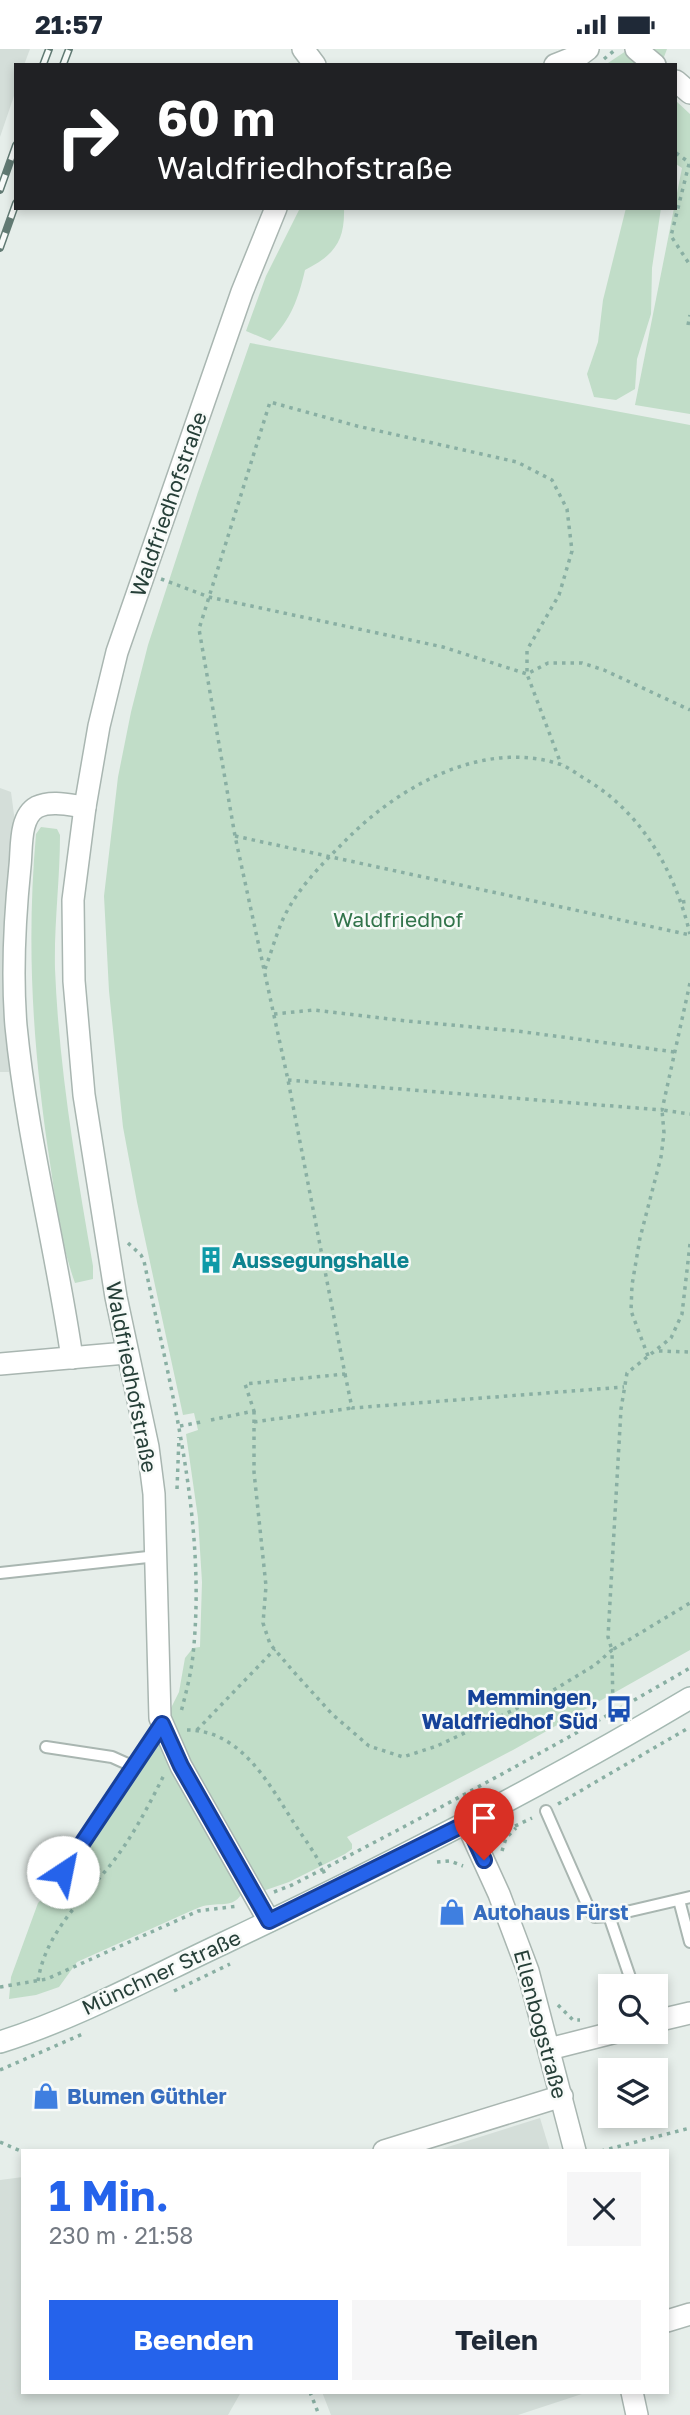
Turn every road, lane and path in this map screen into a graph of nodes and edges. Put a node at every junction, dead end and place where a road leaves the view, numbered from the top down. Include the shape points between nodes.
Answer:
1 (588, 49) edge
2 (636, 49) edge
3 (560, 63) edge
4 (653, 63) edge
5 (689, 163) edge
6 (275, 210) edge
7 (690, 265) edge
8 (690, 314) edge
9 (688, 325) dead end
10 (156, 577) dead end
11 (209, 597) junction
12 (527, 674) junction
13 (690, 709) edge
14 (561, 764) junction
15 (85, 807) junction
16 (235, 836) junction
17 (329, 857) junction
18 (690, 901) edge
19 (682, 902) junction
20 (690, 935) edge
21 (265, 971) junction
22 (690, 983) edge
23 (274, 1014) junction
24 (676, 1052) junction
25 (288, 1080) junction
26 (662, 1110) junction
27 (690, 1114) edge
28 (125, 1238) dead end
29 (690, 1244) edge
30 (657, 1351) junction
31 (690, 1352) edge
32 (126, 1353) junction
33 (648, 1357) junction
34 (72, 1358) junction
35 (0, 1364) edge
36 (345, 1374) junction
37 (624, 1387) junction
38 (352, 1408) junction
39 (254, 1411) junction
40 (211, 1420) dead end
41 (201, 1422) dead end
42 (254, 1422) junction
43 (180, 1426) junction
44 (177, 1489) dead end
45 (157, 1556) junction
46 (0, 1573) edge
47 (690, 1603) edge
48 (275, 1649) junction
49 (612, 1650) junction
50 (690, 1668) edge
51 (690, 1698) edge
52 (613, 1713) junction
53 (171, 1719) junction
54 (197, 1730) junction
55 (46, 1747) dead end
56 (174, 1750) junction
57 (132, 1766) junction
58 (546, 1811) dead end
59 (467, 1823) junction
60 (435, 1862) dead end
61 (466, 1868) dead end
62 (323, 1869) junction
63 (56, 1879) dead end
64 (332, 1890) junction
65 (684, 1898) edge
66 (257, 1899) junction
67 (609, 1916) junction
68 (269, 1921) junction
69 (690, 1942) edge
70 (629, 1974) edge
71 (38, 1981) junction
72 (0, 1987) edge
73 (555, 2001) dead end
74 (690, 2013) edge
75 (668, 2018) edge
76 (582, 2020) dead end
77 (598, 2037) edge
78 (0, 2042) edge
79 (550, 2049) junction
80 (562, 2096) junction
81 (690, 2129) edge
82 (0, 2142) edge
83 (390, 2149) edge
84 (575, 2149) edge
85 (609, 2149) edge
86 (21, 2151) edge
87 (690, 2314) edge
88 (669, 2320) edge
89 (311, 2394) edge
90 (632, 2394) edge
91 (319, 2415) edge
92 (637, 2415) edge

1 - 3 street
2 - 4 street
5 - 7 path via 671,236
6 - 15 street, Waldfriedhofstraße via 238,303 117,652
8 - 9 path
10 - 11 path
11 - 12 path via 443,647
11 - 12 path via 270,402 517,462 552,480 567,509 572,551 559,594 527,650
11 - 16 path via 199,629
12 - 13 path via 548,663 582,663
12 - 14 path
14 - 17 path via 493,758 463,766 382,807
14 - 19 path via 628,812 656,848
15 - 32 street, Waldfriedhofstraße via 73,899 79,1051 90,1146
15 - 34 street via 54,803 36,807 25,822 18,888 16,1024
16 - 17 path
16 - 21 path
17 - 20 path
17 - 21 path via 283,919
18 - 19 path
19 - 20 path
21 - 23 path
22 - 24 path
23 - 24 path via 314,1010
23 - 25 path
24 - 26 path
25 - 26 path
25 - 36 path
26 - 27 path
26 - 33 path via 661,1157 632,1285 631,1311
28 - 43 path via 144,1261
29 - 30 path via 682,1314 671,1338
30 - 31 path
30 - 33 path
32 - 34 street
32 - 45 street, Waldfriedhofstraße via 148,1447
33 - 37 path via 627,1373
34 - 35 street
36 - 38 path
36 - 39 path via 245,1384
37 - 38 path
37 - 49 path via 608,1637
38 - 42 path
39 - 40 path
39 - 42 path
41 - 43 path
42 - 48 path via 254,1472 266,1586 263,1623
43 - 44 path
43 - 53 path via 196,1597 193,1654
45 - 46 lane
45 - 53 street, Waldfriedhofstraße via 158,1674
47 - 49 path
48 - 49 path via 332,1714 369,1746 403,1757 437,1746 547,1694
48 - 54 path
49 - 52 path
50 - 52 path
51 - 59 street, Münchner Straße
52 - 62 path
53 - 56 street, Waldfriedhofstraße
53 - 57 lane
54 - 56 path via 187,1730
54 - 62 path via 242,1752 258,1769
55 - 57 lane via 112,1757
56 - 66 street, Waldfriedhofstraße
56 - 71 path via 131,1836 59,1930 43,1958
57 - 63 lane
58 - 67 lane via 590,1911 595,1917
59 - 64 street, Münchner Straße
59 - 79 street, Ellenbogstraße via 518,1940
60 - 61 path via 450,1861
62 - 64 path
62 - 66 path
64 - 68 street, Münchner Straße
65 - 67 lane
65 - 69 lane
66 - 68 street, Waldfriedhofstraße
66 - 71 path via 198,1912
67 - 70 lane
68 - 78 street, Münchner Straße via 79,2011
71 - 72 path
73 - 76 path via 573,2020
74 - 75 street
77 - 79 street
79 - 80 street, Ellenbogstraße
80 - 83 street
80 - 84 street, Ellenbogstraße
81 - 85 path
82 - 86 path
87 - 88 street
89 - 91 path
90 - 92 street

